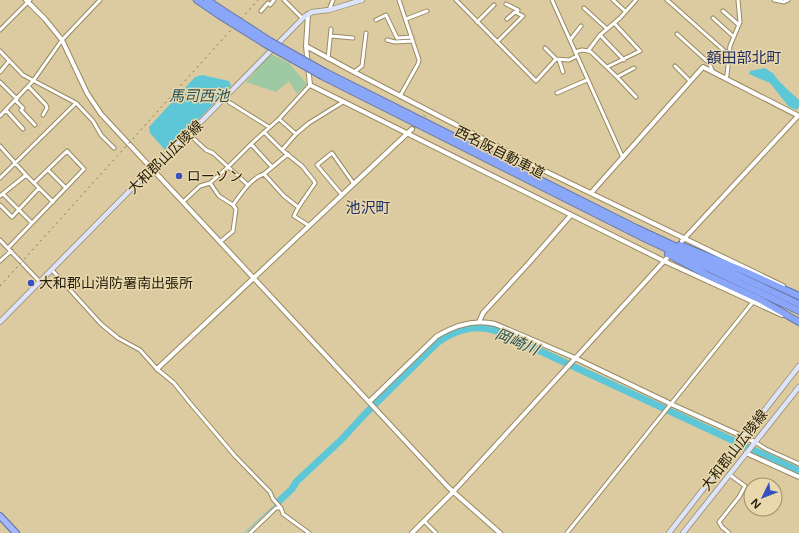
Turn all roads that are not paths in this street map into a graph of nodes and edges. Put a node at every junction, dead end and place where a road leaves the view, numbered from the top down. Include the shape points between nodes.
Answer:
1 (100, 0) edge
2 (198, 0) edge
3 (207, 0) edge
4 (274, 0) edge
5 (284, 0) edge
6 (333, 0) edge
7 (362, 0) edge
8 (399, 0) edge
9 (456, 0) edge
10 (552, 0) edge
11 (613, 0) edge
12 (636, 0) edge
13 (667, 0) edge
14 (738, 0) edge
15 (774, 0) edge
16 (788, 0) edge
17 (28, 1) edge
18 (506, 4) dead end
19 (494, 5) dead end
20 (584, 8) dead end
21 (329, 10) junction
22 (261, 11) dead end
23 (428, 11) dead end
24 (626, 11) junction
25 (723, 11) dead end
26 (221, 13) junction
27 (517, 13) junction
28 (308, 14) junction
29 (302, 18) junction
30 (712, 18) dead end
31 (406, 19) junction
32 (507, 19) dead end
33 (376, 20) dead end
34 (477, 22) junction
35 (614, 24) junction
36 (739, 25) junction
37 (581, 26) dead end
38 (331, 29) dead end
39 (607, 29) junction
40 (0, 30) edge
41 (366, 33) dead end
42 (677, 34) dead end
43 (600, 35) junction
44 (331, 36) junction
45 (412, 36) junction
46 (734, 37) junction
47 (353, 38) dead end
48 (62, 40) junction
49 (386, 40) dead end
50 (570, 40) junction
51 (413, 41) junction
52 (497, 42) junction
53 (306, 46) junction
54 (545, 48) dead end
55 (588, 51) junction
56 (0, 52) edge
57 (576, 54) junction
58 (729, 55) junction
59 (328, 59) junction
60 (558, 60) junction
61 (624, 60) junction
62 (10, 61) junction
63 (676, 66) dead end
64 (607, 67) junction
65 (634, 68) dead end
66 (0, 72) edge
67 (354, 72) junction
68 (563, 72) dead end
69 (713, 72) junction
70 (323, 74) junction
71 (617, 77) junction
72 (726, 78) junction
73 (587, 80) junction
74 (33, 81) junction
75 (690, 81) junction
76 (0, 82) edge
77 (310, 85) junction
78 (28, 86) junction
79 (557, 93) dead end
80 (400, 96) junction
81 (636, 97) dead end
82 (16, 99) junction
83 (224, 99) junction
84 (343, 102) junction
85 (76, 103) junction
86 (6, 110) junction
87 (428, 111) junction
88 (43, 115) dead end
89 (425, 115) tunnel mouth
90 (0, 116) edge
91 (798, 116) edge
92 (279, 119) junction
93 (35, 125) dead end
94 (269, 127) junction
95 (23, 129) dead end
96 (412, 129) tunnel mouth
97 (264, 132) junction
98 (189, 134) junction
99 (296, 134) junction
100 (408, 134) junction
101 (251, 144) junction
102 (0, 146) edge
103 (114, 148) dead end
104 (282, 150) junction
105 (288, 154) junction
106 (623, 158) junction
107 (15, 163) junction
108 (228, 167) junction
109 (272, 167) junction
110 (152, 168) junction
111 (48, 170) junction
112 (264, 174) junction
113 (26, 175) junction
114 (0, 178) edge
115 (34, 183) junction
116 (210, 183) junction
117 (354, 184) junction
118 (248, 185) junction
119 (39, 188) junction
120 (66, 188) junction
121 (591, 193) junction
122 (1, 195) edge
123 (342, 195) junction
124 (53, 202) junction
125 (183, 202) junction
126 (0, 205) edge
127 (233, 205) junction
128 (298, 208) junction
129 (587, 209) junction
130 (18, 210) junction
131 (571, 215) junction
132 (32, 223) junction
133 (308, 225) junction
134 (636, 228) junction
135 (0, 240) edge
136 (683, 240) junction
137 (220, 242) junction
138 (9, 250) junction
139 (665, 259) junction
140 (0, 261) edge
141 (52, 270) junction
142 (254, 278) junction
143 (40, 282) junction
144 (799, 295) edge
145 (753, 302) junction
146 (799, 304) edge
147 (799, 311) edge
148 (0, 322) edge
149 (479, 322) junction
150 (799, 322) edge
151 (574, 359) junction
152 (799, 366) edge
153 (157, 368) junction
154 (799, 387) edge
155 (369, 403) junction
156 (671, 404) junction
157 (744, 438) junction
158 (755, 443) junction
159 (747, 452) junction
160 (799, 464) edge
161 (730, 475) junction
162 (799, 477) edge
163 (452, 492) junction
164 (280, 507) junction
165 (0, 516) edge
166 (424, 521) junction
167 (16, 533) edge
168 (250, 533) edge
169 (309, 533) edge
170 (412, 533) edge
171 (436, 533) edge
172 (500, 533) edge
173 (567, 533) edge
174 (669, 533) edge
175 (683, 533) edge
176 (729, 533) edge

1 - 48 street
2 - 26 highway, 西名阪自動車道
3 - 26 highway, 西名阪自動車道
4 - 22 street
5 - 29 street
6 - 21 street
7 - 21 main road, 大和郡山広陵線
8 - 31 street
9 - 34 street
10 - 50 street
11 - 24 street
12 - 24 street
13 - 58 street
14 - 36 street
15 - 16 street
17 - 40 street
17 - 48 street
18 - 27 street via 518,10
19 - 34 street
20 - 39 street
21 - 28 main road, 大和郡山広陵線
23 - 31 street
24 - 35 street
25 - 36 street
26 - 70 highway, 西名阪自動車道, bridge
27 - 32 street
27 - 52 street via 523,16
28 - 29 main road, 大和郡山広陵線
28 - 53 street
29 - 83 main road, 大和郡山広陵線
30 - 46 street
31 - 45 street
33 - 45 street via 386,15 397,38
34 - 52 street
35 - 39 street
35 - 61 street via 640,51
36 - 46 street
37 - 50 street
38 - 44 street
39 - 43 street
41 - 67 street via 362,66
42 - 69 street via 709,63
43 - 55 street
43 - 61 street
44 - 47 street
44 - 59 street
45 - 51 street
46 - 58 street
48 - 74 street
48 - 110 street via 93,103
49 - 51 street
50 - 57 street
51 - 80 street via 419,60
52 - 60 street via 536,81
53 - 59 street
53 - 77 street
54 - 60 street
55 - 57 street via 582,50
55 - 64 street
56 - 62 street
57 - 60 street via 569,60
57 - 73 street
58 - 72 street
59 - 67 street
60 - 68 street
61 - 64 street
62 - 66 street
62 - 74 street
63 - 75 street
64 - 71 street
65 - 71 street
67 - 80 street
69 - 72 street
69 - 75 street via 703,67
70 - 129 highway, 西名阪自動車道
70 - 134 highway, 西名阪自動車道
71 - 81 street
72 - 91 street
73 - 79 street
73 - 106 street
74 - 78 street
74 - 85 street
75 - 106 street
76 - 82 street
77 - 84 street
77 - 92 street
78 - 82 street
78 - 88 street via 46,105
80 - 87 street
82 - 86 street
82 - 93 street via 23,108 21,110
83 - 94 street
83 - 98 main road, 大和郡山広陵線
84 - 99 street via 309,122
84 - 100 street
85 - 103 street
85 - 107 street
86 - 90 street
86 - 95 street
87 - 89 street
87 - 121 street
91 - 136 street
92 - 94 street
92 - 99 street
94 - 97 street
96 - 100 street
97 - 101 street
97 - 104 street
98 - 108 street
98 - 110 main road, 大和郡山広陵線
99 - 104 street
100 - 117 street
100 - 131 street
101 - 108 street
101 - 109 street
102 - 107 street
104 - 105 street
105 - 109 street
105 - 128 street via 314,181
106 - 121 street
107 - 113 street
107 - 114 street
108 - 116 street
108 - 118 street
109 - 112 street
110 - 125 street
110 - 141 main road, 大和郡山広陵線
111 - 115 street
111 - 120 street
111 - 120 street via 67,151 84,169
112 - 118 street
112 - 128 street
113 - 115 street
113 - 122 street
115 - 119 street
116 - 125 street via 200,186
116 - 127 street via 219,196
117 - 123 street
117 - 123 street via 332,153 317,165
118 - 127 street
119 - 124 street
119 - 130 street
120 - 124 street
121 - 136 street
122 - 130 street
123 - 133 street
124 - 132 street
125 - 137 street
126 - 130 street via 12,216
127 - 137 street via 236,209 235,227 231,234
128 - 133 street via 294,216
129 - 147 highway, 西名阪自動車道
129 - 150 highway via 700,272 759,299
130 - 132 street
131 - 139 street
131 - 149 street via 482,313
132 - 138 street
133 - 142 street
134 - 144 highway
134 - 146 highway, 西名阪自動車道
135 - 138 street
136 - 144 street
137 - 142 street
138 - 140 street
138 - 143 street
139 - 145 street
139 - 151 street
141 - 143 main road, 大和郡山広陵線
141 - 153 street via 101,324 118,338 140,350
142 - 153 street
142 - 155 street
143 - 148 main road, 大和郡山広陵線
145 - 150 street
145 - 156 street
149 - 151 street via 495,324
149 - 155 street via 445,331 437,336
151 - 156 street
151 - 163 street
152 - 157 main road, 大和郡山広陵線
153 - 164 street via 174,383 270,492
154 - 158 main road, 大和郡山広陵線
155 - 163 street
156 - 157 street
156 - 173 street
157 - 158 street
157 - 174 main road, 大和郡山広陵線
158 - 159 main road, 大和郡山広陵線
158 - 160 street
159 - 161 main road, 大和郡山広陵線
159 - 162 street
161 - 175 main road, 大和郡山広陵線
161 - 176 street via 745,486 719,522
163 - 166 street
163 - 172 street
164 - 168 street
164 - 169 street via 283,514
165 - 167 highway
166 - 170 street
166 - 171 street

